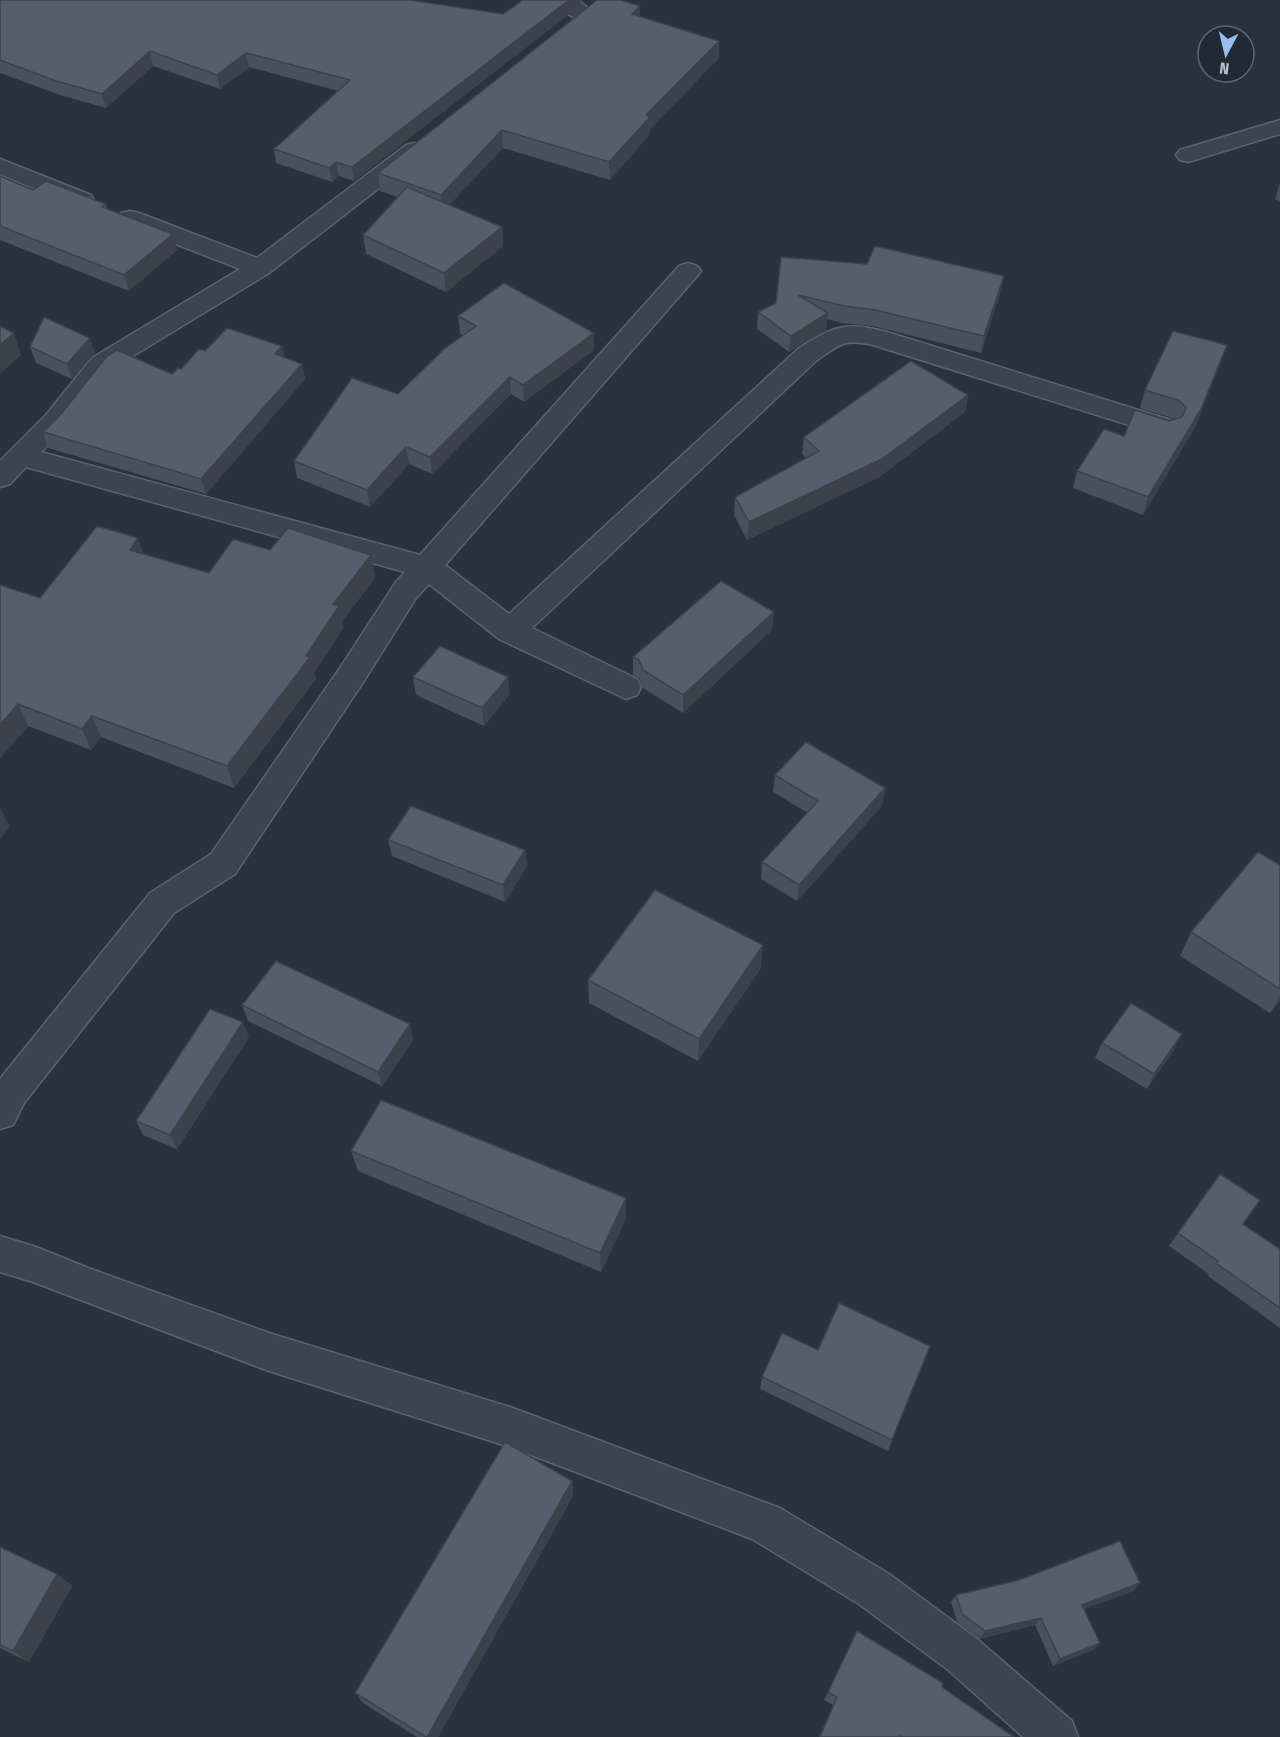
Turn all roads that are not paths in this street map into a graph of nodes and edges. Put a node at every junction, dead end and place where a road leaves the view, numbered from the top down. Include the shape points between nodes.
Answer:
1 (564, 0) edge
2 (604, 0) edge
3 (1280, 128) edge
4 (428, 139) edge
5 (1188, 154) dead end
6 (0, 166) edge
7 (260, 268) junction
8 (688, 271) dead end
9 (1164, 427) edge
10 (19, 456) junction
11 (0, 477) edge
12 (427, 567) junction
13 (510, 631) junction
14 (626, 687) dead end
15 (0, 1113) edge
16 (0, 1254) edge
17 (1056, 1737) edge

1 - 2 street via 576,23
3 - 5 street
4 - 7 street
6 - 7 street
7 - 10 street via 100,364 55,422
8 - 12 street
9 - 13 street via 851,331 807,355
10 - 11 street
10 - 12 street
12 - 13 street
12 - 15 street via 406,590 223,864 162,903 11,1092
13 - 14 street
16 - 17 street via 269,1352 510,1427 765,1523 874,1589 962,1654

